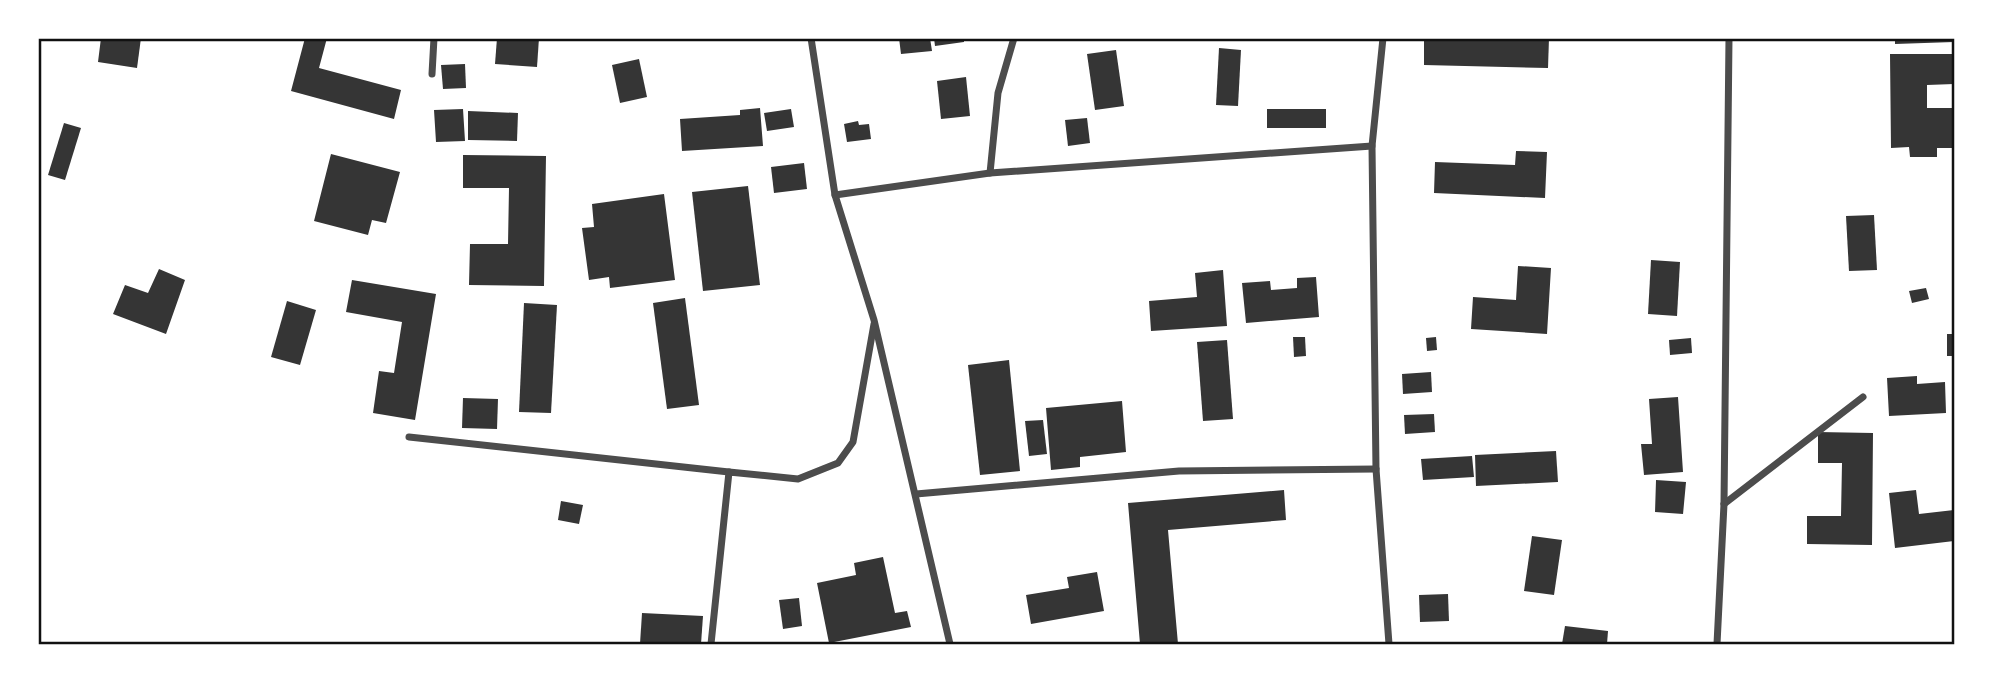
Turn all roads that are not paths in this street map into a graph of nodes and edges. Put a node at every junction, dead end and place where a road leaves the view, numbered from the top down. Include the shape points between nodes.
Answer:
1 (434, 38) edge
2 (811, 38) edge
3 (1014, 38) edge
4 (1383, 38) edge
5 (1729, 38) edge
6 (432, 74) dead end
7 (1371, 146) junction
8 (990, 173) junction
9 (835, 195) junction
10 (874, 320) junction
11 (1863, 397) dead end
12 (409, 437) dead end
13 (1376, 469) junction
14 (729, 472) junction
15 (916, 494) junction
16 (1724, 504) junction
17 (711, 645) edge
18 (950, 645) edge
19 (1389, 645) edge
20 (1717, 645) edge

1 - 6 street
2 - 9 street
3 - 8 street via 998,93
4 - 7 street
5 - 16 street
7 - 8 street
7 - 13 street
8 - 9 street
9 - 10 street
10 - 14 street via 853,442 838,463 798,479
10 - 15 street
11 - 16 street
12 - 14 street
13 - 15 street via 1180,471
13 - 19 street
14 - 17 street
15 - 18 street
16 - 20 street

